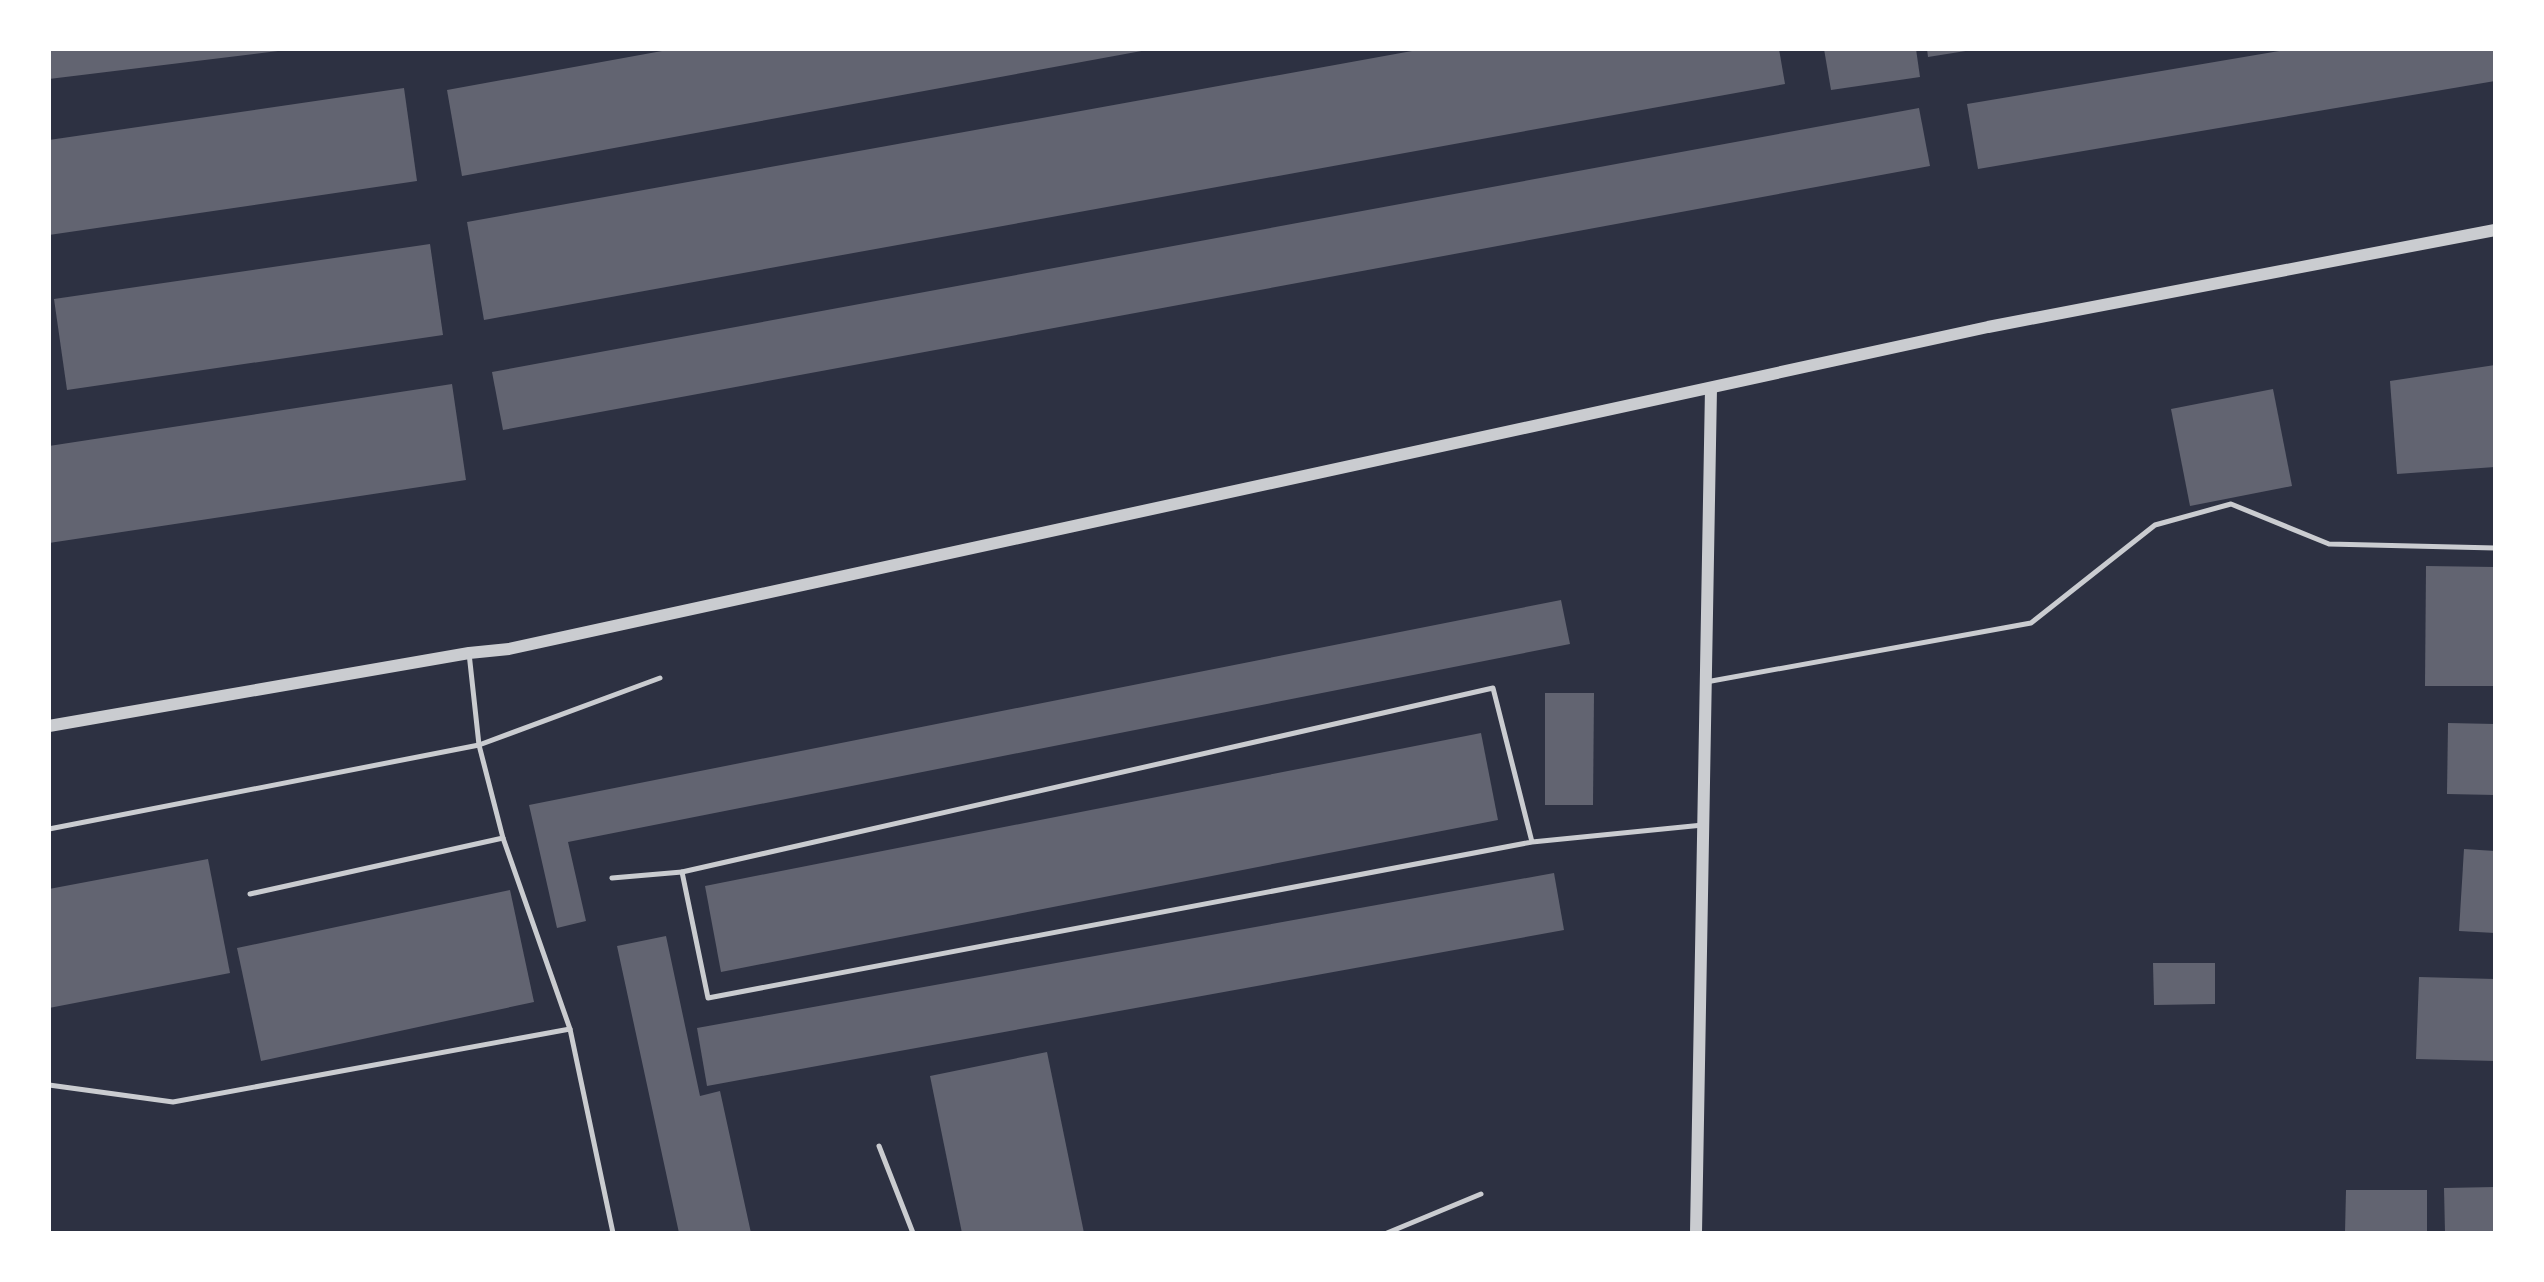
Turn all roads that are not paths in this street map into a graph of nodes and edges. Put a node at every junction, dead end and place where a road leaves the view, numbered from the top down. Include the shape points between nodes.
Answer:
1 (2495, 230) edge
2 (1711, 388) junction
3 (2495, 548) edge
4 (469, 653) junction
5 (660, 678) dead end
6 (1706, 682) junction
7 (49, 726) edge
8 (479, 746) junction
9 (1703, 825) junction
10 (49, 829) edge
11 (503, 838) junction
12 (1532, 842) junction
13 (681, 872) junction
14 (612, 878) dead end
15 (250, 894) dead end
16 (570, 1029) junction
17 (49, 1085) edge
18 (879, 1146) dead end
19 (1481, 1194) dead end
20 (613, 1233) edge
21 (913, 1233) edge
22 (1387, 1233) edge
23 (1696, 1233) edge

1 - 2 street via 1988,327
2 - 4 street via 509,649
2 - 6 street
3 - 6 lane via 2329,544 2231,504 2155,525 2031,623
4 - 7 street
4 - 8 lane
5 - 8 lane
6 - 9 street
8 - 10 lane
8 - 11 lane
9 - 12 lane
9 - 23 street
11 - 15 lane
11 - 16 lane
12 - 13 lane via 708,998
12 - 13 lane via 1493,688
13 - 14 lane
16 - 17 lane via 173,1102
16 - 20 lane
18 - 21 lane
19 - 22 lane

